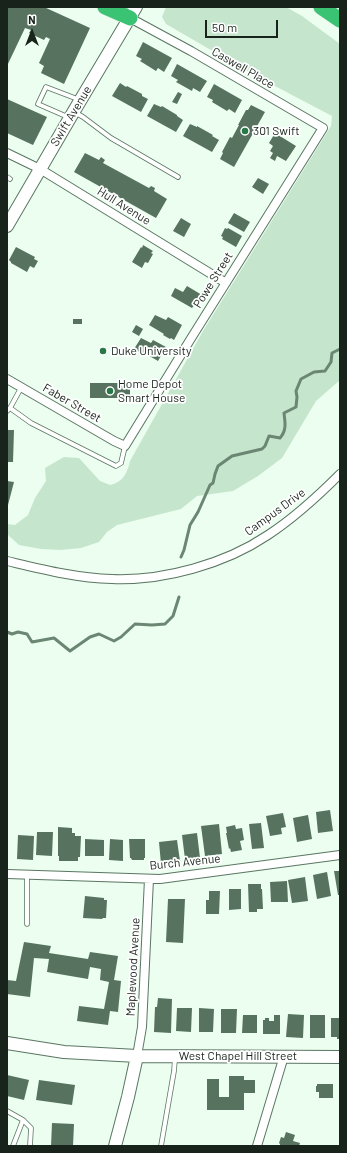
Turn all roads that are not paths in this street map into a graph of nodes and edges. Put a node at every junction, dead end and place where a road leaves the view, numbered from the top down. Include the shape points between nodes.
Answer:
1 (105, 7) edge
2 (321, 7) edge
3 (130, 11) edge
4 (340, 20) edge
5 (80, 101) junction
6 (72, 114) junction
7 (323, 128) joint
8 (7, 153) edge
9 (40, 169) junction
10 (178, 177) dead end
11 (7, 226) edge
12 (226, 284) junction
13 (7, 379) edge
14 (22, 388) junction
15 (8, 410) edge
16 (125, 446) junction
17 (340, 474) edge
18 (7, 560) edge
19 (340, 855) edge
20 (7, 874) edge
21 (27, 875) junction
22 (149, 879) junction
23 (27, 924) dead end
24 (7, 1043) edge
25 (137, 1056) junction
26 (175, 1056) junction
27 (284, 1056) junction
28 (340, 1057) edge
29 (7, 1111) edge
30 (23, 1120) junction
31 (13, 1146) edge
32 (30, 1146) edge
33 (115, 1146) edge
34 (161, 1146) edge
35 (258, 1146) edge

1 - 3 highway
2 - 4 highway
3 - 5 main road, Swift Avenue
3 - 7 street, Caswell Place via 191,51
5 - 6 main road, Swift Avenue
5 - 6 lane via 46,87 38,104
6 - 9 main road, Swift Avenue
6 - 10 lane via 83,117 110,138
7 - 12 street, Powe Street
8 - 9 street, Hull Avenue
9 - 11 main road, Swift Avenue
9 - 12 street, Hull Avenue
12 - 16 street, Powe Street
13 - 14 street, Faber Street
14 - 15 lane
14 - 16 street, Faber Street
15 - 16 lane via 116,466 121,463
17 - 18 street, Campus Drive via 303,509 268,535 228,556 179,572 148,577 92,578
19 - 22 street, Burch Avenue
20 - 21 street, Burch Avenue
21 - 22 street, Burch Avenue
21 - 23 lane
22 - 25 street, Maplewood Avenue via 142,1027
24 - 25 main road, West Chapel Hill Street via 64,1052
25 - 26 main road, West Chapel Hill Street
25 - 33 main road
26 - 27 main road, West Chapel Hill Street
26 - 34 lane
27 - 28 main road, West Chapel Hill Street
27 - 35 street
29 - 30 lane
30 - 31 lane
30 - 32 lane via 31,1128

